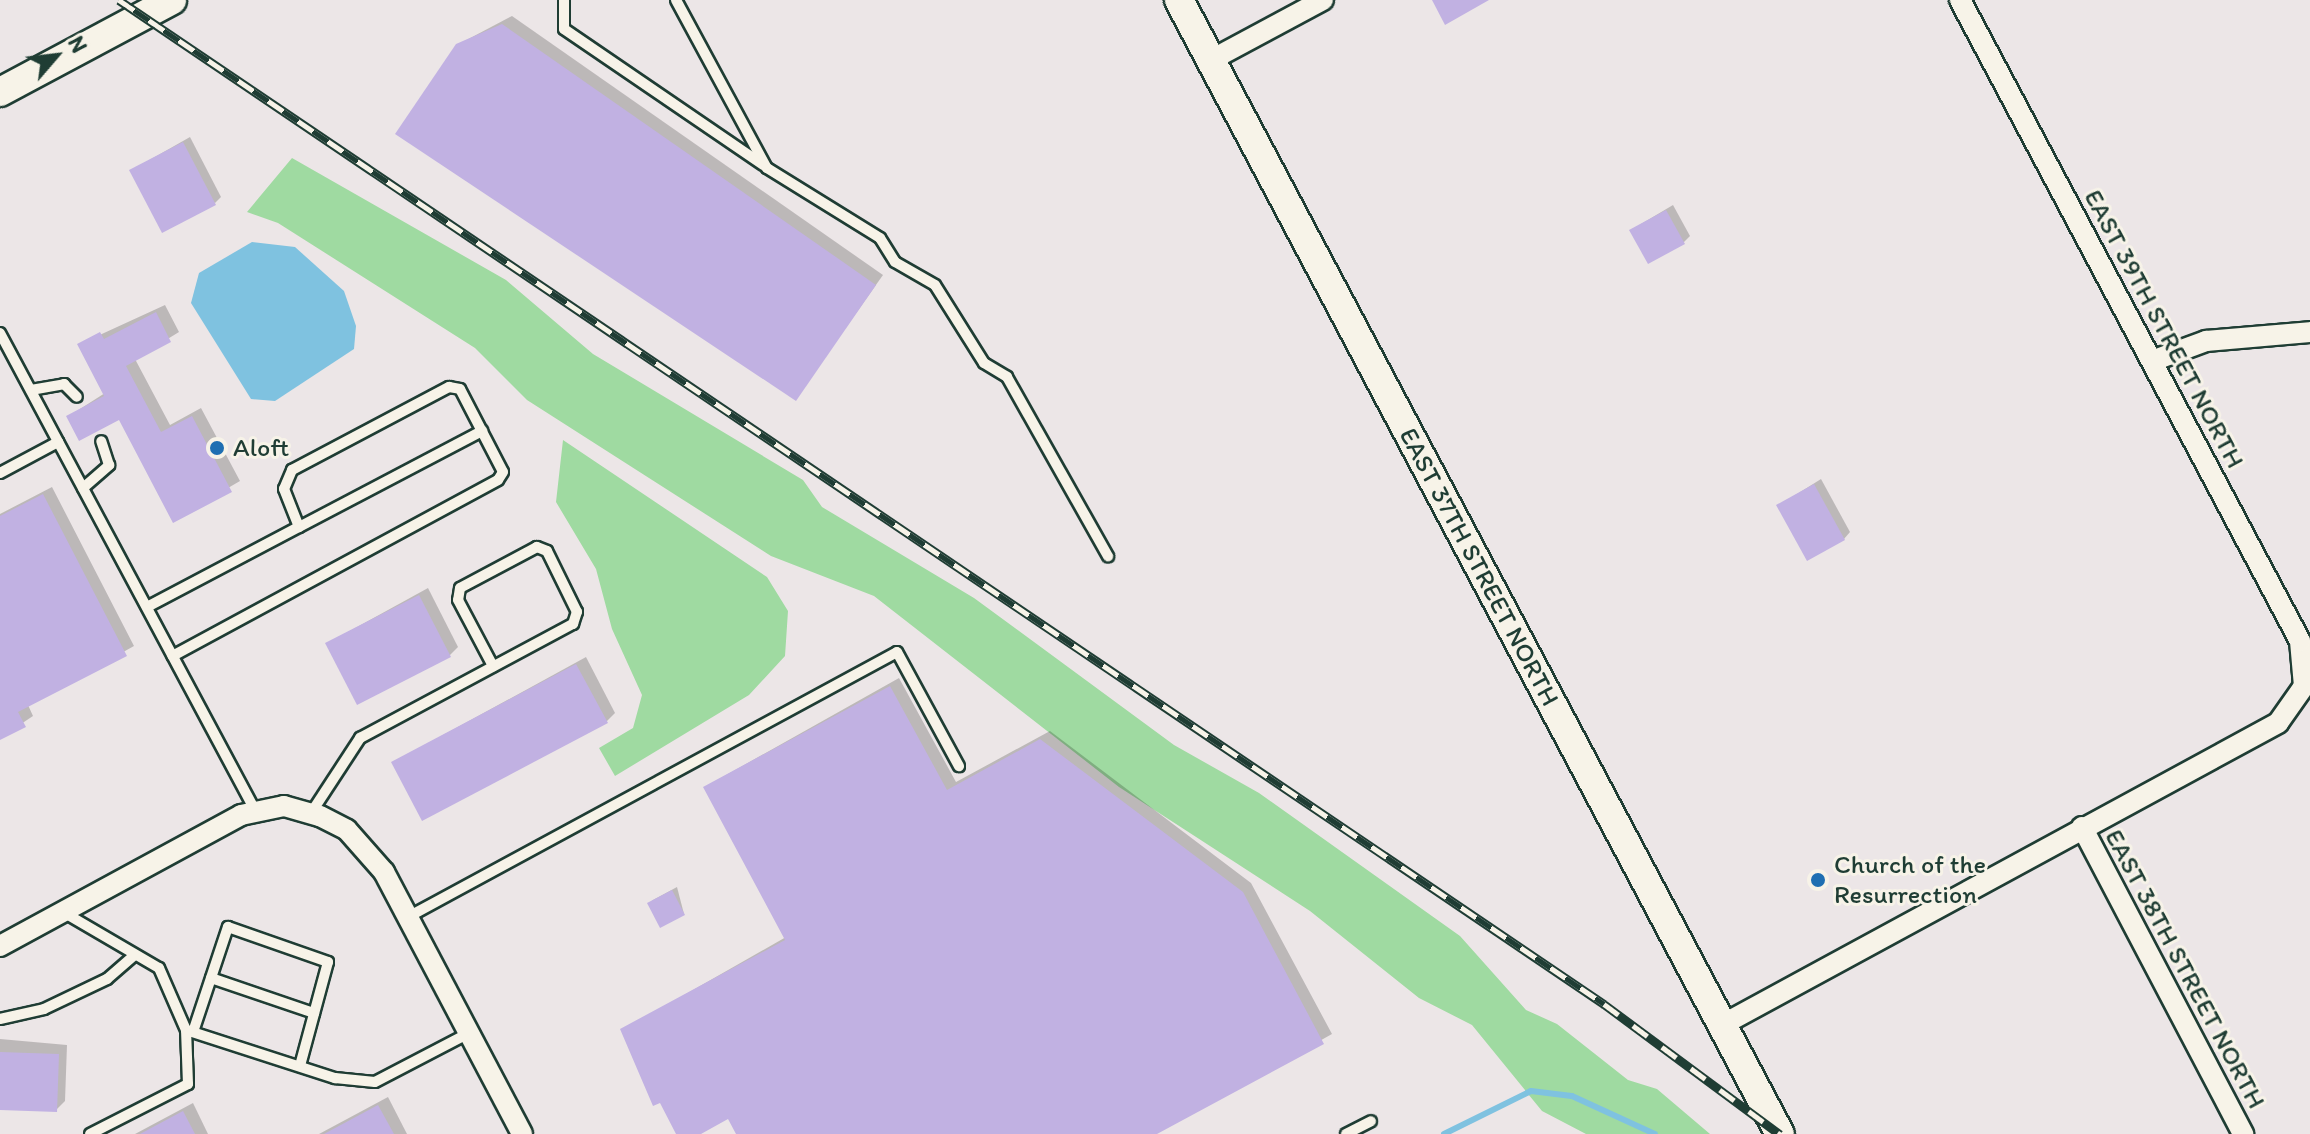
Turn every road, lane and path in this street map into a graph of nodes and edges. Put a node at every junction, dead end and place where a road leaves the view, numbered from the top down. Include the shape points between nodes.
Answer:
1 (172, 0) edge
2 (564, 0) edge
3 (676, 0) edge
4 (1179, 0) edge
5 (1323, 0) edge
6 (1960, 0) edge
7 (1211, 60) junction
8 (0, 92) edge
9 (767, 168) junction
10 (2310, 332) edge
11 (0, 333) edge
12 (2152, 361) junction
13 (31, 390) junction
14 (77, 397) dead end
15 (482, 431) junction
16 (101, 441) dead end
17 (58, 442) junction
18 (0, 473) edge
19 (83, 488) junction
20 (299, 527) junction
21 (1108, 556) dead end
22 (147, 607) junction
23 (173, 656) junction
24 (493, 666) junction
25 (959, 766) dead end
26 (256, 812) junction
27 (316, 814) junction
28 (2082, 827) junction
29 (62, 912) junction
30 (408, 917) junction
31 (0, 946) edge
32 (135, 955) junction
33 (211, 978) junction
34 (314, 1013) junction
35 (0, 1019) edge
36 (1722, 1025) junction
37 (189, 1031) junction
38 (469, 1033) junction
39 (300, 1066) junction
40 (1371, 1121) dead end
41 (90, 1134) edge
42 (522, 1134) edge
43 (1346, 1134) edge
44 (1780, 1134) edge
45 (2243, 1134) edge

1 - 8 main road
2 - 9 lane via 564,29
3 - 9 lane
4 - 7 main road, EAST 37TH STREET NORTH
5 - 7 street
6 - 12 street, EAST 39TH STREET NORTH
7 - 36 main road, EAST 37TH STREET NORTH
9 - 21 lane via 880,238 895,262 935,285 984,363 1007,377
10 - 12 street via 2206,341
11 - 13 lane
12 - 28 street, EAST 39TH STREET NORTH via 2300,641 2304,686 2278,723
13 - 14 lane via 64,384
13 - 17 lane
15 - 20 lane
15 - 20 lane via 460,389 449,387 284,477
15 - 23 lane via 503,472 498,480
16 - 19 lane via 109,465
17 - 18 lane
17 - 19 lane
19 - 22 lane
20 - 22 lane
22 - 23 lane
23 - 26 lane
24 - 24 lane via 573,624 577,612 547,551 537,547 460,588 458,600
24 - 27 lane via 360,738
25 - 30 lane via 897,652
26 - 27 street via 284,806
26 - 29 street
27 - 30 street via 370,850
28 - 36 street
28 - 45 street, EAST 38TH STREET NORTH
29 - 31 street
29 - 32 lane
30 - 38 street
32 - 35 lane via 107,979 44,1009
32 - 37 lane via 159,968
33 - 34 lane
33 - 34 lane via 228,927 328,962
33 - 37 lane
34 - 39 lane
36 - 44 main road, EAST 37TH STREET NORTH
37 - 39 lane
37 - 41 lane via 188,1084
38 - 39 lane via 375,1082
38 - 42 street
40 - 43 lane

